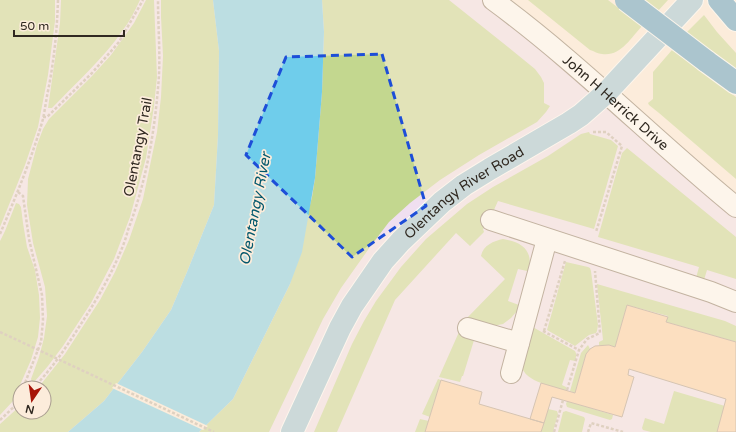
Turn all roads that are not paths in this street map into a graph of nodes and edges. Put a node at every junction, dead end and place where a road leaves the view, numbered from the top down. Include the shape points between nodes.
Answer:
1 (493, 0) edge
2 (626, 0) edge
3 (692, 0) edge
4 (719, 0) edge
5 (736, 20) edge
6 (736, 83) edge
7 (606, 93) junction
8 (736, 208) edge
9 (492, 220) dead end
10 (547, 239) junction
11 (736, 302) edge
12 (468, 328) dead end
13 (519, 343) junction
14 (511, 373) dead end
15 (292, 432) edge

1 - 7 street, John H Herrick Drive via 553,46
2 - 6 highway, bridge
3 - 7 main road, Olentangy River Road
4 - 5 highway
7 - 8 street, John H Herrick Drive
7 - 15 main road, Olentangy River Road via 569,123 464,185 401,241 383,261 352,306
9 - 10 street
10 - 11 street
10 - 13 street
12 - 13 street
13 - 14 street

